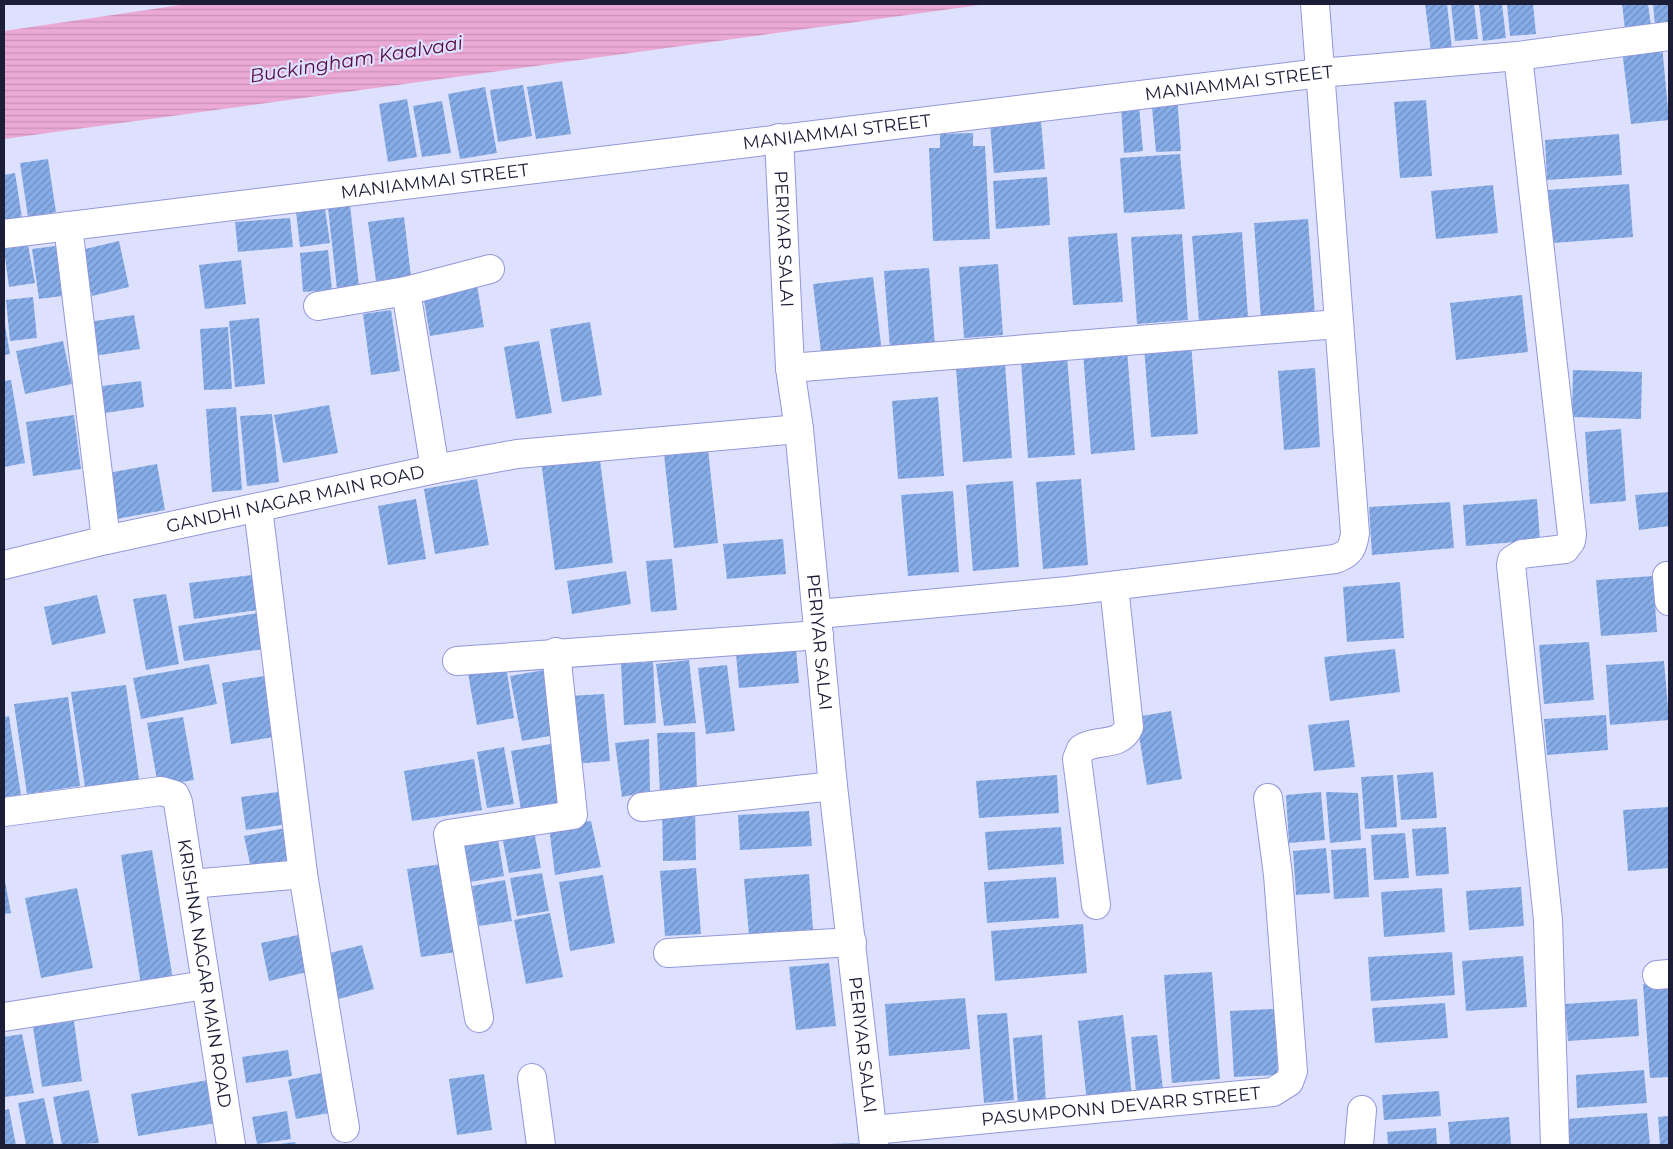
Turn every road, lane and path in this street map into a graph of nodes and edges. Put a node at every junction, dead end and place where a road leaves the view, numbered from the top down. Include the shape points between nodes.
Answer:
1 (1315, 4) edge
2 (1669, 36) edge
3 (1518, 56) junction
4 (1320, 73) junction
5 (779, 138) junction
6 (68, 226) junction
7 (4, 234) edge
8 (490, 269) dead end
9 (406, 290) junction
10 (318, 306) dead end
11 (1338, 324) junction
12 (790, 368) junction
13 (799, 429) junction
14 (435, 469) junction
15 (258, 508) junction
16 (106, 540) junction
17 (4, 565) edge
18 (1114, 586) junction
19 (818, 625) junction
20 (556, 652) junction
21 (457, 661) dead end
22 (833, 786) junction
23 (1268, 798) dead end
24 (642, 807) dead end
25 (4, 812) edge
26 (303, 874) junction
27 (191, 884) junction
28 (1096, 905) dead end
29 (852, 942) junction
30 (668, 953) dead end
31 (205, 985) junction
32 (4, 1017) edge
33 (479, 1018) dead end
34 (532, 1078) dead end
35 (1362, 1110) dead end
36 (345, 1128) dead end
37 (874, 1138) edge
38 (231, 1145) edge
39 (541, 1145) edge
40 (1359, 1145) edge
41 (1555, 1145) edge

1 - 4 street
2 - 3 street, MANIAMMAI STREET
3 - 4 street, MANIAMMAI STREET
3 - 41 street via 1572,534 1565,549 1522,554 1512,560 1511,565 1548,920
4 - 5 street, MANIAMMAI STREET
4 - 11 street
5 - 6 street, MANIAMMAI STREET
5 - 12 street, PERIYAR SALAI
6 - 7 street, MANIAMMAI STREET
6 - 16 street
8 - 9 street
9 - 10 street
9 - 14 street
11 - 12 street
11 - 18 street via 1355,533 1353,547 1346,555 1335,559
12 - 13 street, PERIYAR SALAI
13 - 14 street, GANDHI NAGAR MAIN ROAD via 517,454
13 - 19 street, PERIYAR SALAI
14 - 15 street, GANDHI NAGAR MAIN ROAD
15 - 16 street, GANDHI NAGAR MAIN ROAD
15 - 26 street
16 - 17 street, GANDHI NAGAR MAIN ROAD
18 - 19 street
18 - 28 street via 1129,727 1126,735 1114,742 1088,744 1080,749 1077,759
19 - 20 street
19 - 22 street, PERIYAR SALAI
20 - 21 street
20 - 33 street via 573,815 448,834
22 - 24 street
22 - 29 street, PERIYAR SALAI
23 - 37 street, PASUMPONN DEVARR STREET via 1278,875 1293,1071 1289,1082 1273,1092
25 - 27 street, KRISHNA NAGAR MAIN ROAD via 160,791 174,794
26 - 27 street
26 - 36 street
27 - 31 street, KRISHNA NAGAR MAIN ROAD
29 - 30 street
29 - 37 street, PERIYAR SALAI
31 - 32 street
31 - 38 street, KRISHNA NAGAR MAIN ROAD
34 - 39 street
35 - 40 street

